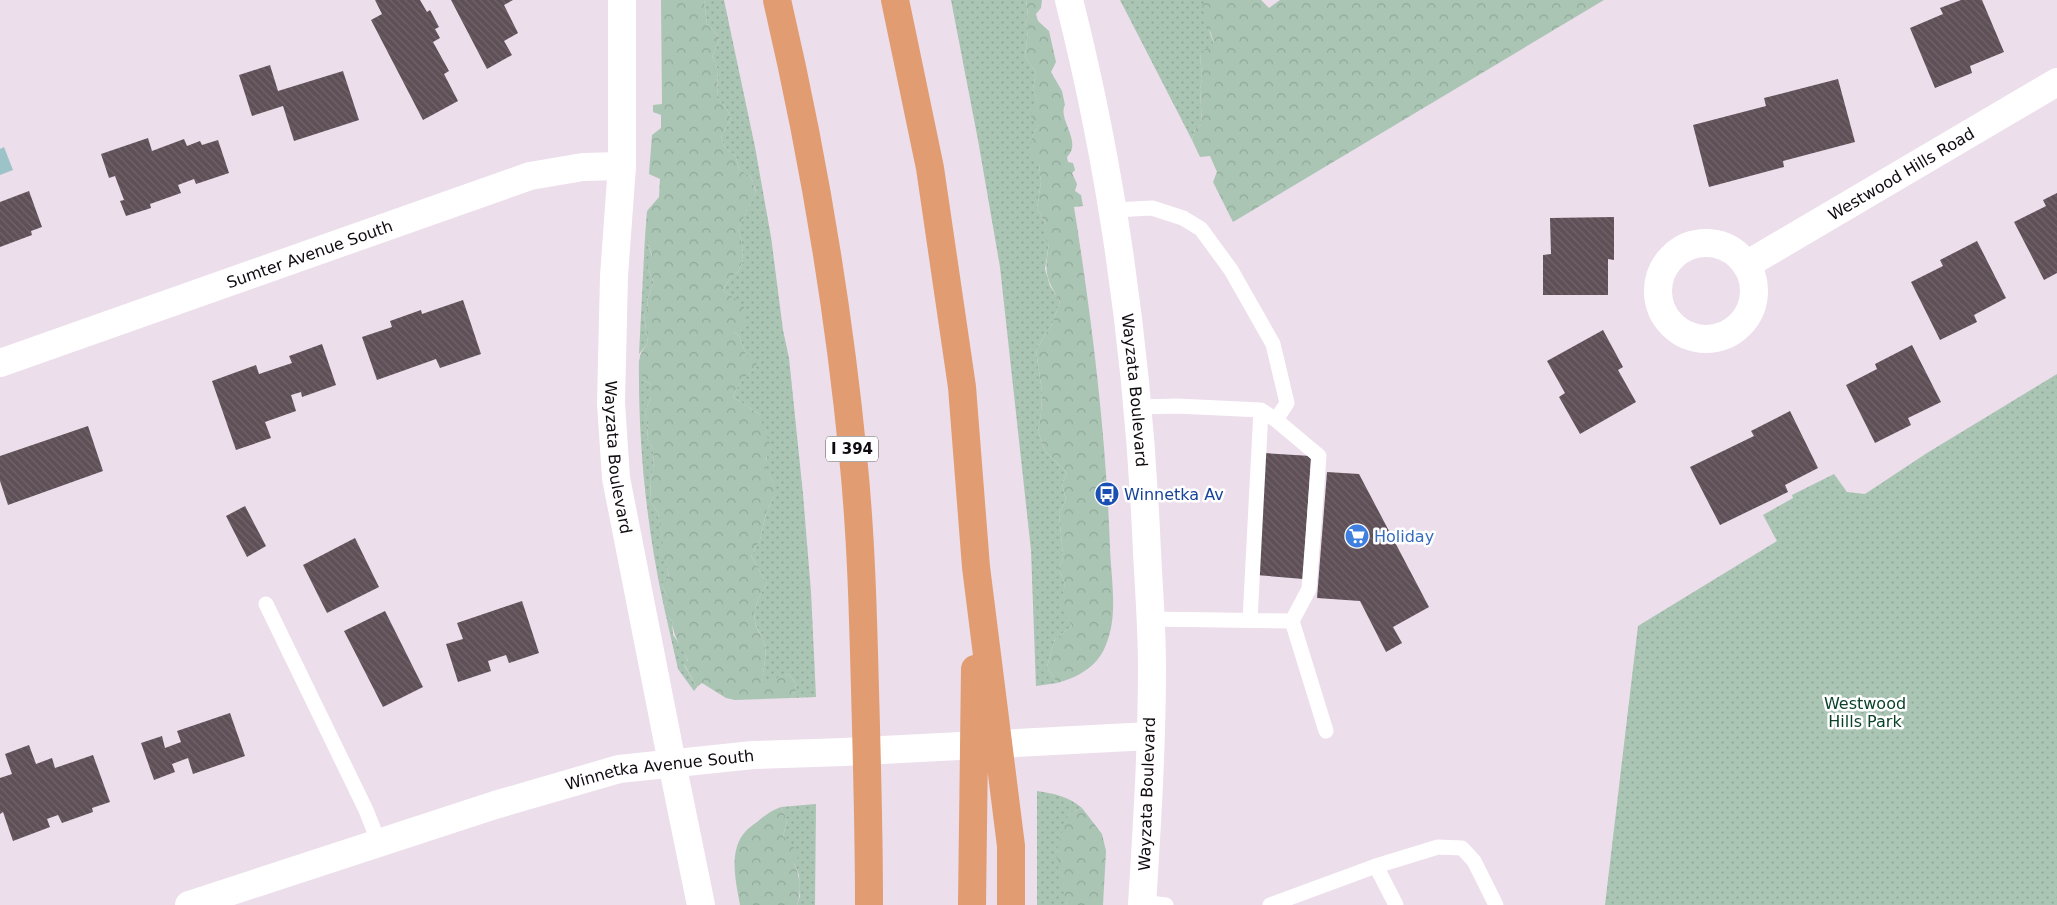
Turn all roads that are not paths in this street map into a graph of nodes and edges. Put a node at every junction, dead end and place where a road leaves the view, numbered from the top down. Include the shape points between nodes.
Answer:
1 (622, 0) edge
2 (777, 0) edge
3 (895, 0) edge
4 (1069, 0) edge
5 (2057, 82) edge
6 (622, 166) junction
7 (1114, 210) junction
8 (1746, 265) dead end
9 (0, 363) edge
10 (1139, 407) junction
11 (1261, 410) junction
12 (1276, 420) junction
13 (976, 567) junction
14 (266, 604) dead end
15 (1150, 619) junction
16 (1250, 620) junction
17 (1292, 621) junction
18 (1326, 731) dead end
19 (1150, 736) junction
20 (672, 763) junction
21 (379, 843) junction
22 (1376, 866) junction
23 (1150, 904) edge
24 (190, 905) edge
25 (701, 905) edge
26 (869, 905) edge
27 (972, 905) edge
28 (1011, 905) edge
29 (1270, 905) edge
30 (1396, 905) edge
31 (1496, 905) edge

1 - 6 street, Wayzata Boulevard
2 - 26 highway, I 394 via 815,184 854,457 862,586
3 - 13 highway via 930,168 962,387
4 - 7 street, Wayzata Boulevard
5 - 8 street, Westwood Hills Road
6 - 9 street, Sumter Avenue South via 583,167 530,176
6 - 20 street, Wayzata Boulevard via 612,325 613,451
7 - 10 street, Wayzata Boulevard
7 - 12 lane via 1152,208 1183,218 1201,229 1231,270 1272,344 1287,403
10 - 11 lane
10 - 15 street, Wayzata Boulevard
11 - 12 lane
11 - 16 lane
12 - 17 lane via 1319,456 1309,589
13 - 27 highway
13 - 28 highway via 1011,846
14 - 21 lane
15 - 16 lane
15 - 19 street, Wayzata Boulevard
16 - 17 lane
17 - 18 lane
19 - 20 street, Winnetka Avenue South via 753,755
19 - 23 street, Wayzata Boulevard
20 - 21 street, Winnetka Avenue South via 619,768
20 - 25 street, Wayzata Boulevard
21 - 24 street, Winnetka Avenue South
22 - 29 lane
22 - 30 lane
22 - 31 lane via 1438,848 1462,848 1474,861

